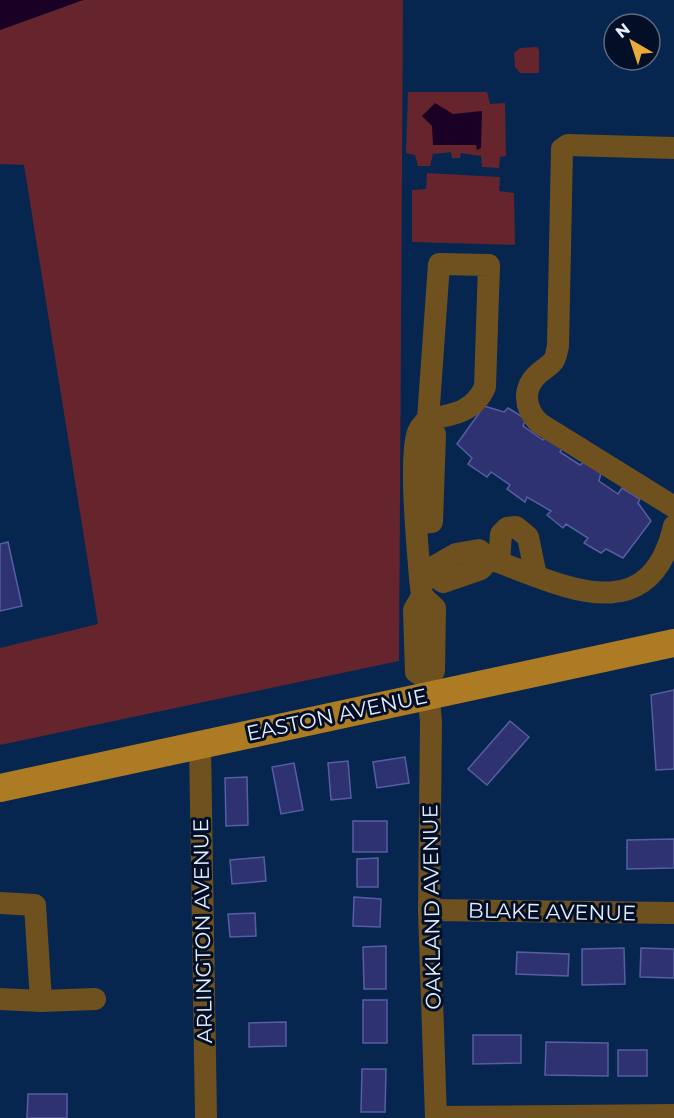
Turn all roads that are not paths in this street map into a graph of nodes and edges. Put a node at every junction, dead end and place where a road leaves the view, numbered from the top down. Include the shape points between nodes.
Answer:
1 (674, 148) edge
2 (432, 426) junction
3 (674, 507) edge
4 (674, 526) edge
5 (494, 561) junction
6 (536, 576) junction
7 (425, 583) junction
8 (674, 643) edge
9 (428, 686) junction
10 (200, 745) junction
11 (0, 788) edge
12 (0, 903) edge
13 (429, 910) junction
14 (674, 913) edge
15 (0, 999) edge
16 (95, 999) dead end
17 (41, 1001) junction
18 (674, 1115) edge
19 (206, 1118) edge
20 (436, 1118) edge

1 - 3 street via 568,145 562,149 558,346 554,361 527,388 526,399 530,414 539,423
2 - 2 street via 462,413 480,398 485,387 489,265 439,264
2 - 7 street via 418,430 415,444 416,523
4 - 6 street via 659,567 623,590 606,595 576,591
5 - 6 street
5 - 6 street via 501,534 516,527 528,537
5 - 7 street via 442,582
7 - 9 street via 414,610 416,672
8 - 9 main road, EASTON AVENUE
9 - 10 main road, EASTON AVENUE
9 - 13 street, OAKLAND AVENUE
10 - 11 main road, EASTON AVENUE
10 - 19 street, ARLINGTON AVENUE
12 - 17 street via 35,905
13 - 14 street, BLAKE AVENUE
13 - 20 street, OAKLAND AVENUE
15 - 17 street
16 - 17 street
18 - 20 street

